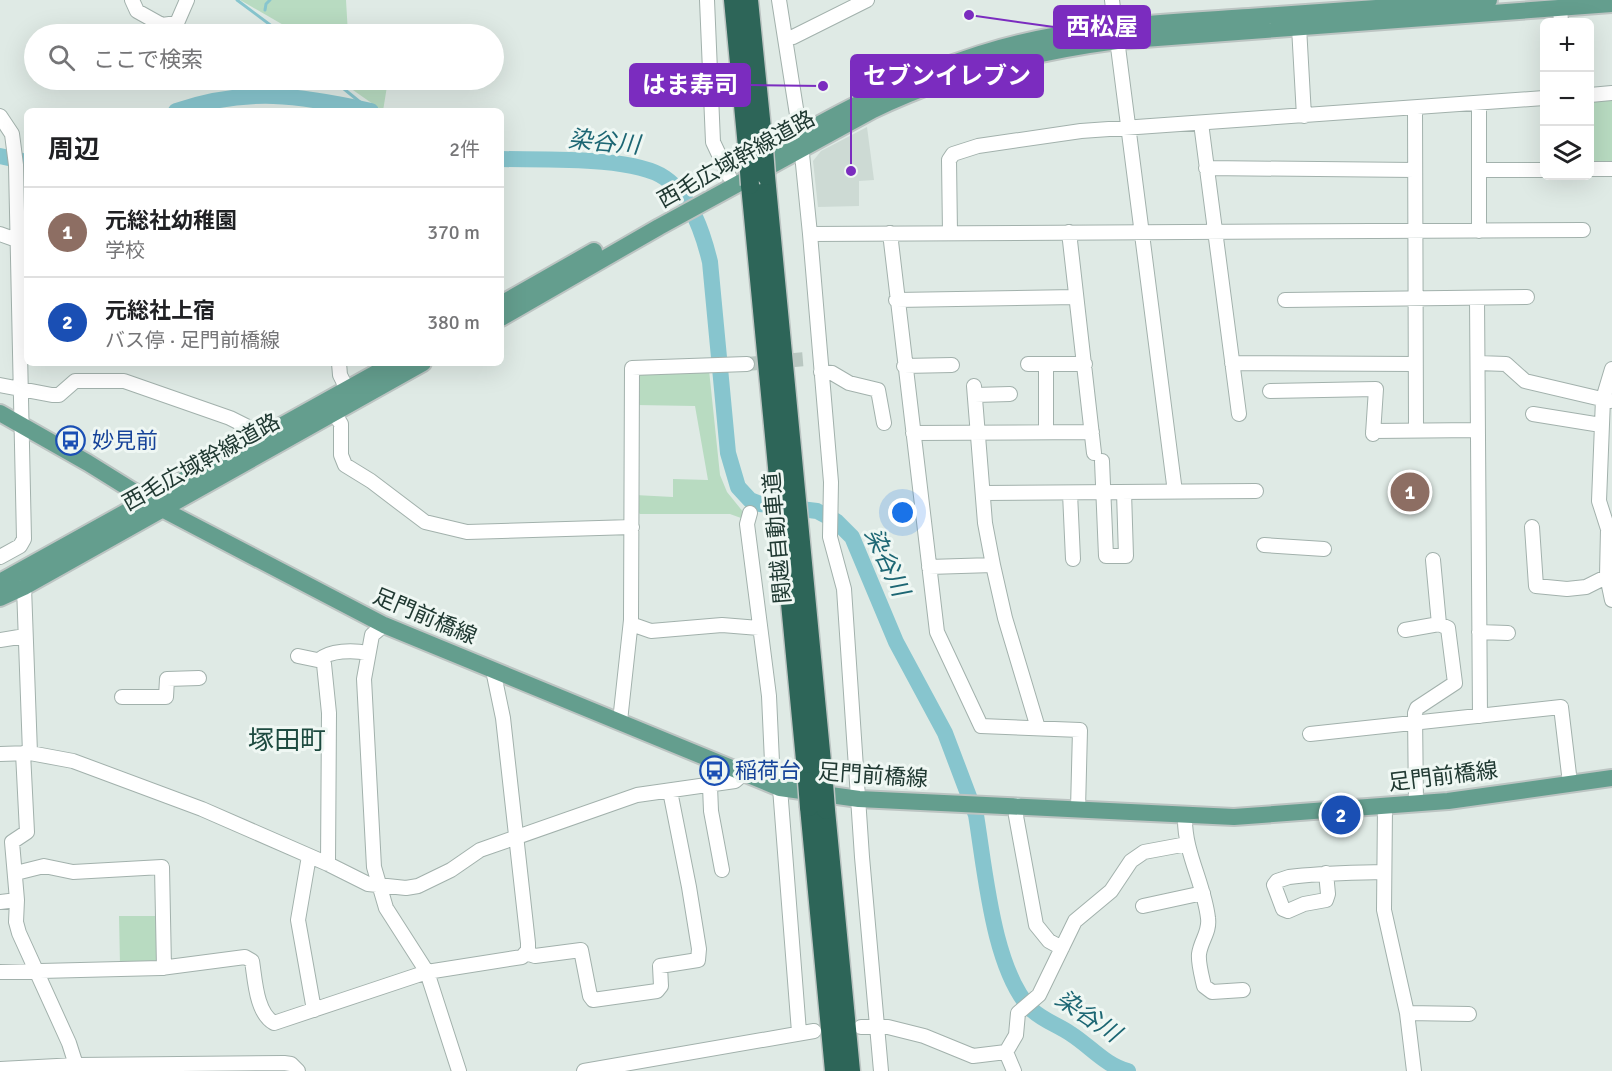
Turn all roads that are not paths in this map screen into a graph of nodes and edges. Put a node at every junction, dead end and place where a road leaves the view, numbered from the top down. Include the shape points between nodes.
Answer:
1 (132, 0) edge
2 (187, 0) edge
3 (707, 0) edge
4 (733, 0) edge
5 (749, 0) edge
6 (779, 0) edge
7 (1112, 0) edge
8 (1489, 0) edge
9 (864, 1) edge
10 (1612, 4) edge
11 (1298, 14) edge
12 (1561, 15) edge
13 (160, 24) edge
14 (170, 24) edge
15 (1116, 34) junction
16 (785, 38) junction
17 (1612, 93) edge
18 (1594, 95) edge
19 (1540, 98) edge
20 (1479, 103) junction
21 (1415, 108) junction
22 (0, 116) edge
23 (1304, 116) junction
24 (1201, 123) junction
25 (1129, 128) junction
26 (800, 142) junction
27 (756, 153) junction
28 (1206, 168) junction
29 (1594, 169) edge
30 (1612, 169) edge
31 (1415, 170) junction
32 (1480, 170) junction
33 (1540, 170) edge
34 (729, 176) junction
35 (700, 198) junction
36 (676, 211) junction
37 (1583, 230) dead end
38 (1414, 231) junction
39 (1479, 231) junction
40 (1069, 232) junction
41 (1142, 232) junction
42 (1215, 232) junction
43 (890, 233) junction
44 (950, 233) junction
45 (0, 234) edge
46 (810, 234) junction
47 (22, 242) edge
48 (1076, 297) junction
49 (1527, 297) dead end
50 (1415, 298) junction
51 (1477, 298) junction
52 (896, 300) junction
53 (1286, 300) dead end
54 (504, 302) edge
55 (504, 316) edge
56 (821, 358) junction
57 (806, 359) tunnel mouth
58 (1232, 363) junction
59 (1478, 363) junction
60 (740, 364) tunnel mouth
61 (952, 364) dead end
62 (1028, 364) dead end
63 (1046, 364) junction
64 (1085, 364) junction
65 (1415, 364) junction
66 (339, 366) edge
67 (389, 366) edge
68 (418, 366) edge
69 (904, 366) junction
70 (1612, 369) edge
71 (822, 372) junction
72 (0, 385) edge
73 (347, 389) junction
74 (22, 390) junction
75 (1270, 391) dead end
76 (1010, 394) dead end
77 (1607, 400) edge
78 (0, 413) edge
79 (334, 413) junction
80 (1239, 414) dead end
81 (1533, 414) dead end
82 (884, 423) dead end
83 (21, 425) junction
84 (1600, 425) junction
85 (1416, 430) junction
86 (1478, 430) junction
87 (979, 432) junction
88 (1046, 432) junction
89 (1092, 432) junction
90 (913, 434) junction
91 (258, 439) junction
92 (1256, 491) dead end
93 (1124, 492) junction
94 (1175, 492) junction
95 (983, 493) junction
96 (1071, 493) junction
97 (1102, 493) junction
98 (147, 501) junction
99 (162, 509) junction
100 (750, 513) dead end
101 (632, 527) junction
102 (1532, 527) dead end
103 (1264, 545) dead end
104 (1324, 549) dead end
105 (0, 557) edge
106 (1073, 559) dead end
107 (1433, 560) dead end
108 (993, 565) junction
109 (929, 567) junction
110 (1610, 575) edge
111 (0, 582) edge
112 (24, 587) junction
113 (0, 598) edge
114 (1612, 600) edge
115 (631, 624) junction
116 (1439, 624) junction
117 (384, 625) junction
118 (759, 628) junction
119 (1405, 630) dead end
120 (1479, 632) junction
121 (1509, 633) dead end
122 (25, 636) junction
123 (0, 640) edge
124 (368, 652) junction
125 (298, 656) dead end
126 (319, 660) junction
127 (493, 670) junction
128 (199, 678) dead end
129 (122, 697) dead end
130 (1480, 716) junction
131 (620, 721) junction
132 (1416, 724) junction
133 (1038, 728) junction
134 (1310, 734) dead end
135 (26, 753) junction
136 (0, 754) edge
137 (743, 774) junction
138 (1612, 778) edge
139 (1570, 783) junction
140 (710, 786) junction
141 (780, 788) junction
142 (670, 791) junction
143 (859, 799) junction
144 (1416, 804) junction
145 (1017, 805) junction
146 (1385, 807) junction
147 (818, 809) junction
148 (1078, 809) junction
149 (1185, 817) junction
150 (516, 837) junction
151 (6, 840) edge
152 (1187, 844) junction
153 (309, 856) junction
154 (328, 864) junction
155 (722, 870) dead end
156 (1382, 872) junction
157 (16, 873) junction
158 (1326, 873) dead end
159 (378, 885) junction
160 (1203, 893) junction
161 (17, 900) junction
162 (0, 902) edge
163 (1143, 906) dead end
164 (1062, 948) junction
165 (526, 953) junction
166 (165, 968) junction
167 (35, 970) junction
168 (0, 972) edge
169 (427, 972) junction
170 (1243, 990) dead end
171 (314, 1010) junction
172 (1407, 1013) junction
173 (1469, 1014) dead end
174 (878, 1026) junction
175 (861, 1027) dead end
176 (814, 1031) dead end
177 (799, 1032) junction
178 (1006, 1052) junction
179 (76, 1065) junction
180 (175, 1068) edge
181 (0, 1070) edge
182 (298, 1071) edge
183 (459, 1071) edge
184 (588, 1071) edge
185 (834, 1071) edge
186 (851, 1071) edge
187 (881, 1071) edge
188 (1014, 1071) edge
189 (1414, 1071) edge

1 - 13 street via 137,11
2 - 14 street via 177,23
3 - 34 street via 713,142
4 - 27 highway, 関越自動車道
5 - 27 highway, 関越自動車道
6 - 16 street
7 - 15 street
8 - 11 main road, 西毛広域幹線道路
9 - 16 street
10 - 12 main road, 西毛広域幹線道路
11 - 12 main road, 西毛広域幹線道路
11 - 15 main road, 西毛広域幹線道路
11 - 23 street
15 - 25 street
15 - 26 main road, 西毛広域幹線道路 via 1039,38 981,54 888,89
16 - 26 street
17 - 18 street
19 - 20 street
20 - 21 street
20 - 32 street
21 - 23 street
21 - 31 street
22 - 47 street via 15,143
23 - 24 street
24 - 25 street
24 - 28 street
25 - 41 street
25 - 44 street via 1049,135 953,153 949,160
26 - 34 main road, 西毛広域幹線道路
26 - 35 main road, 西毛広域幹線道路
26 - 46 street
27 - 147 highway, 関越自動車道, bridge
28 - 31 street
28 - 42 street
29 - 30 street
31 - 38 street
32 - 33 street
32 - 39 street
34 - 35 main road, 西毛広域幹線道路
35 - 36 main road, 西毛広域幹線道路
36 - 54 main road, 西毛広域幹線道路
36 - 55 main road, 西毛広域幹線道路
37 - 39 street
38 - 39 street
38 - 42 street
38 - 50 street
40 - 41 street
40 - 44 street
40 - 48 street
41 - 42 street
41 - 94 street
42 - 58 street
43 - 44 street
43 - 46 street
43 - 52 street
45 - 47 street
46 - 56 street
47 - 74 street
48 - 52 street
48 - 64 street
49 - 51 street
50 - 51 street
50 - 53 street
50 - 65 street
51 - 59 street
52 - 69 street
56 - 57 street
56 - 71 street
58 - 65 street
58 - 80 street
59 - 77 street via 1506,364 1525,381
59 - 86 street
60 - 101 street via 632,368
61 - 69 street
62 - 63 street
63 - 64 street
63 - 88 street
64 - 89 street
65 - 85 street
66 - 73 street
67 - 73 main road, 西毛広域幹線道路
68 - 79 main road, 西毛広域幹線道路
69 - 90 street
70 - 77 street
71 - 82 street via 878,390
71 - 143 street via 830,532 844,589
72 - 74 street
73 - 91 main road, 西毛広域幹線道路
74 - 83 street
74 - 91 street via 58,394 75,381 124,381 230,418 250,428
75 - 85 street via 1376,389 1373,432
76 - 87 street via 974,390
77 - 84 street
78 - 83 main road, 足門前橋線
79 - 99 main road, 西毛広域幹線道路
79 - 101 street via 341,424 341,455 345,465 425,522 467,532
81 - 84 street
83 - 98 main road, 足門前橋線
83 - 105 street via 24,539 20,546
84 - 110 street via 1599,501 1609,537
85 - 86 street
86 - 120 street
87 - 88 street
87 - 90 street
87 - 95 street
88 - 89 street
89 - 97 street
90 - 109 street
91 - 98 main road, 西毛広域幹線道路
92 - 94 street
93 - 94 street
93 - 97 street
93 - 97 street via 1126,556 1106,556
95 - 96 street
95 - 108 street
96 - 97 street
96 - 106 street
98 - 99 main road, 足門前橋線
98 - 111 main road, 西毛広域幹線道路
99 - 112 main road, 西毛広域幹線道路
99 - 117 main road, 足門前橋線
100 - 118 street via 747,524
101 - 115 street
102 - 110 street via 1536,586 1577,588
103 - 104 street
107 - 116 street
108 - 109 street
108 - 133 street
109 - 133 street via 937,632 981,726
110 - 114 street
112 - 113 main road, 西毛広域幹線道路
112 - 122 street
115 - 118 street via 651,630 733,625
115 - 131 street
116 - 119 street
116 - 132 street via 1448,628 1455,683 1417,708
117 - 124 street via 372,635
117 - 127 main road, 足門前橋線
118 - 141 street via 772,762
120 - 121 street
120 - 130 street
122 - 123 street
122 - 135 street
124 - 126 street via 341,652
124 - 159 street via 364,700
125 - 126 street
126 - 154 street via 324,664 329,713
127 - 131 main road, 足門前橋線
127 - 150 street via 503,718
128 - 129 street via 167,679 166,697
130 - 132 street
130 - 139 street via 1561,707
131 - 137 main road, 足門前橋線
132 - 134 street
132 - 144 street
133 - 148 street via 1080,730
135 - 136 street
135 - 151 street via 27,832
135 - 153 street via 84,765
137 - 140 street via 735,781
137 - 141 main road, 足門前橋線
138 - 139 main road, 足門前橋線
139 - 144 main road, 足門前橋線
140 - 142 street
140 - 155 street
141 - 143 main road, 足門前橋線
141 - 177 street
142 - 150 street via 638,795
142 - 165 street via 689,887 698,960 660,966 662,986 657,991 593,1000 582,950 535,956
143 - 145 main road, 足門前橋線
143 - 174 street
144 - 146 main road, 足門前橋線
145 - 148 main road, 足門前橋線
145 - 164 street via 1036,925 1049,941
146 - 149 main road, 足門前橋線
146 - 156 street
147 - 185 highway, 関越自動車道
147 - 186 highway, 関越自動車道
148 - 149 main road, 足門前橋線
149 - 152 street
150 - 159 street via 480,850 418,886
150 - 165 street
151 - 157 street
152 - 160 street
152 - 164 street via 1144,852 1131,861 1111,891 1075,921
153 - 154 street
153 - 171 street via 298,920
154 - 159 street
156 - 158 street
156 - 172 street via 1385,918
157 - 161 street
157 - 166 street via 44,866 74,872 162,867
159 - 169 street via 386,908
160 - 163 street
160 - 170 street via 1209,925 1199,953 1204,986 1212,992
161 - 162 street
161 - 167 street via 16,922
164 - 178 street via 1038,995 1018,1013 1016,1035
165 - 169 street via 518,958
166 - 167 street
166 - 171 street via 245,957 252,961 260,1001 270,1021 278,1023
167 - 168 street
167 - 179 street
169 - 171 street
169 - 183 street
172 - 173 street
172 - 189 street
174 - 175 street
174 - 178 street via 924,1036 974,1056
174 - 187 street
176 - 177 street
177 - 184 street
178 - 188 street
179 - 180 street
179 - 181 street
180 - 182 street via 284,1063

